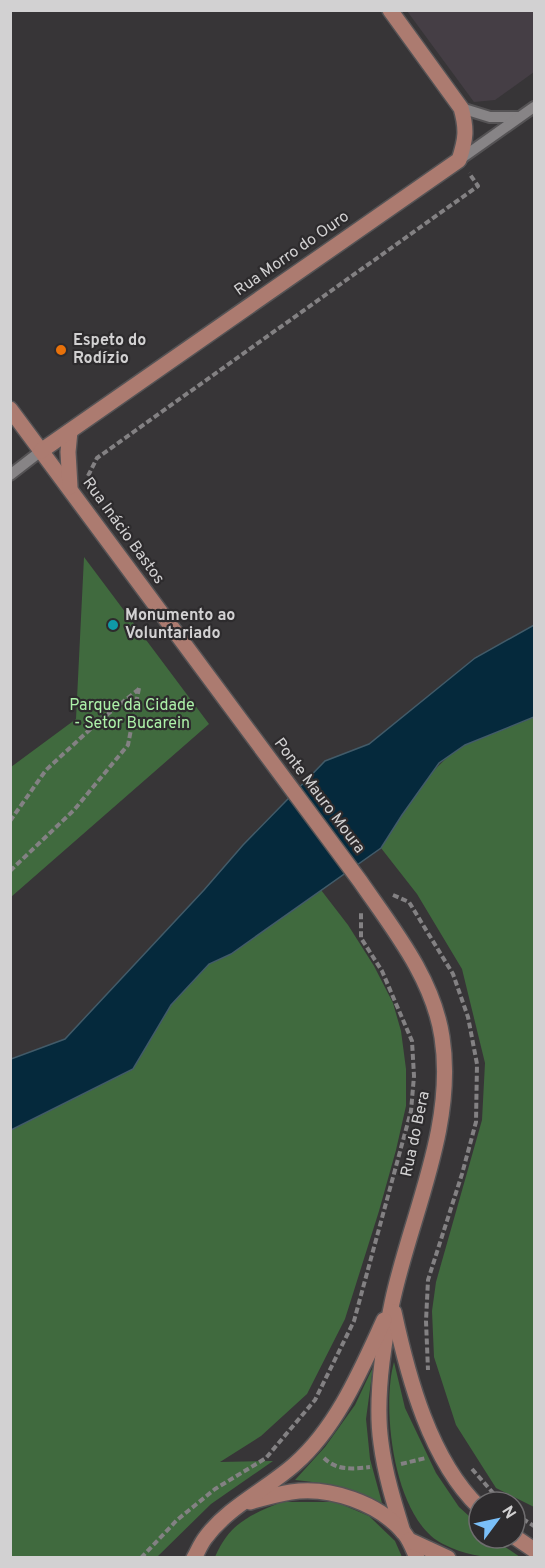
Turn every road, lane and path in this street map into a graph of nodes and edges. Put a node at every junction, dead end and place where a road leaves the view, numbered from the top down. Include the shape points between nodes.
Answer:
1 (390, 10) edge
2 (534, 107) edge
3 (460, 108) junction
4 (520, 117) junction
5 (459, 160) junction
6 (10, 409) edge
7 (23, 426) junction
8 (70, 430) junction
9 (41, 451) junction
10 (10, 475) edge
11 (74, 494) junction
12 (250, 733) joint
13 (10, 820) edge
14 (10, 871) edge
15 (360, 881) junction
16 (392, 1304) junction
17 (467, 1492) edge
18 (242, 1504) junction
19 (406, 1536) junction
20 (206, 1537) junction
21 (141, 1557) edge
22 (182, 1557) edge
23 (194, 1557) edge
24 (417, 1557) edge
25 (448, 1557) edge

1 - 3 main road
2 - 4 street, Rua Morro do Ouro
3 - 4 street via 490,117
3 - 5 main road via 466,141
4 - 5 street, Rua Morro do Ouro
5 - 8 main road, Rua Morro do Ouro
5 - 11 path via 478,186 97,458
6 - 7 main road, Rua Inácio Bastos
7 - 8 main road via 49,433
7 - 9 main road, Rua Inácio Bastos
8 - 9 main road, Rua Morro do Ouro
8 - 11 main road via 68,472
9 - 10 street
9 - 11 main road, Rua Inácio Bastos
11 - 12 main road, Rua Inácio Bastos
12 - 15 main road, Ponte Mauro Moura
13 - 14 path via 46,770 139,688 128,745 74,810
15 - 16 main road, Rua do Bera via 400,938 431,997 442,1035 446,1076 440,1125
15 - 21 path via 361,938 382,971 405,1022 412,1041 414,1076 411,1111 354,1321 315,1400 266,1458 215,1489
16 - 17 main road via 421,1409 451,1471
16 - 18 main road, Rua do Bera via 347,1396 318,1439 295,1464
16 - 19 main road, Rua do Bera via 378,1415 385,1466
18 - 19 main road via 292,1491 333,1494 374,1509
18 - 20 main road, Rua do Bera
19 - 24 main road, Rua do Bera
19 - 25 main road
20 - 22 main road
20 - 23 main road

